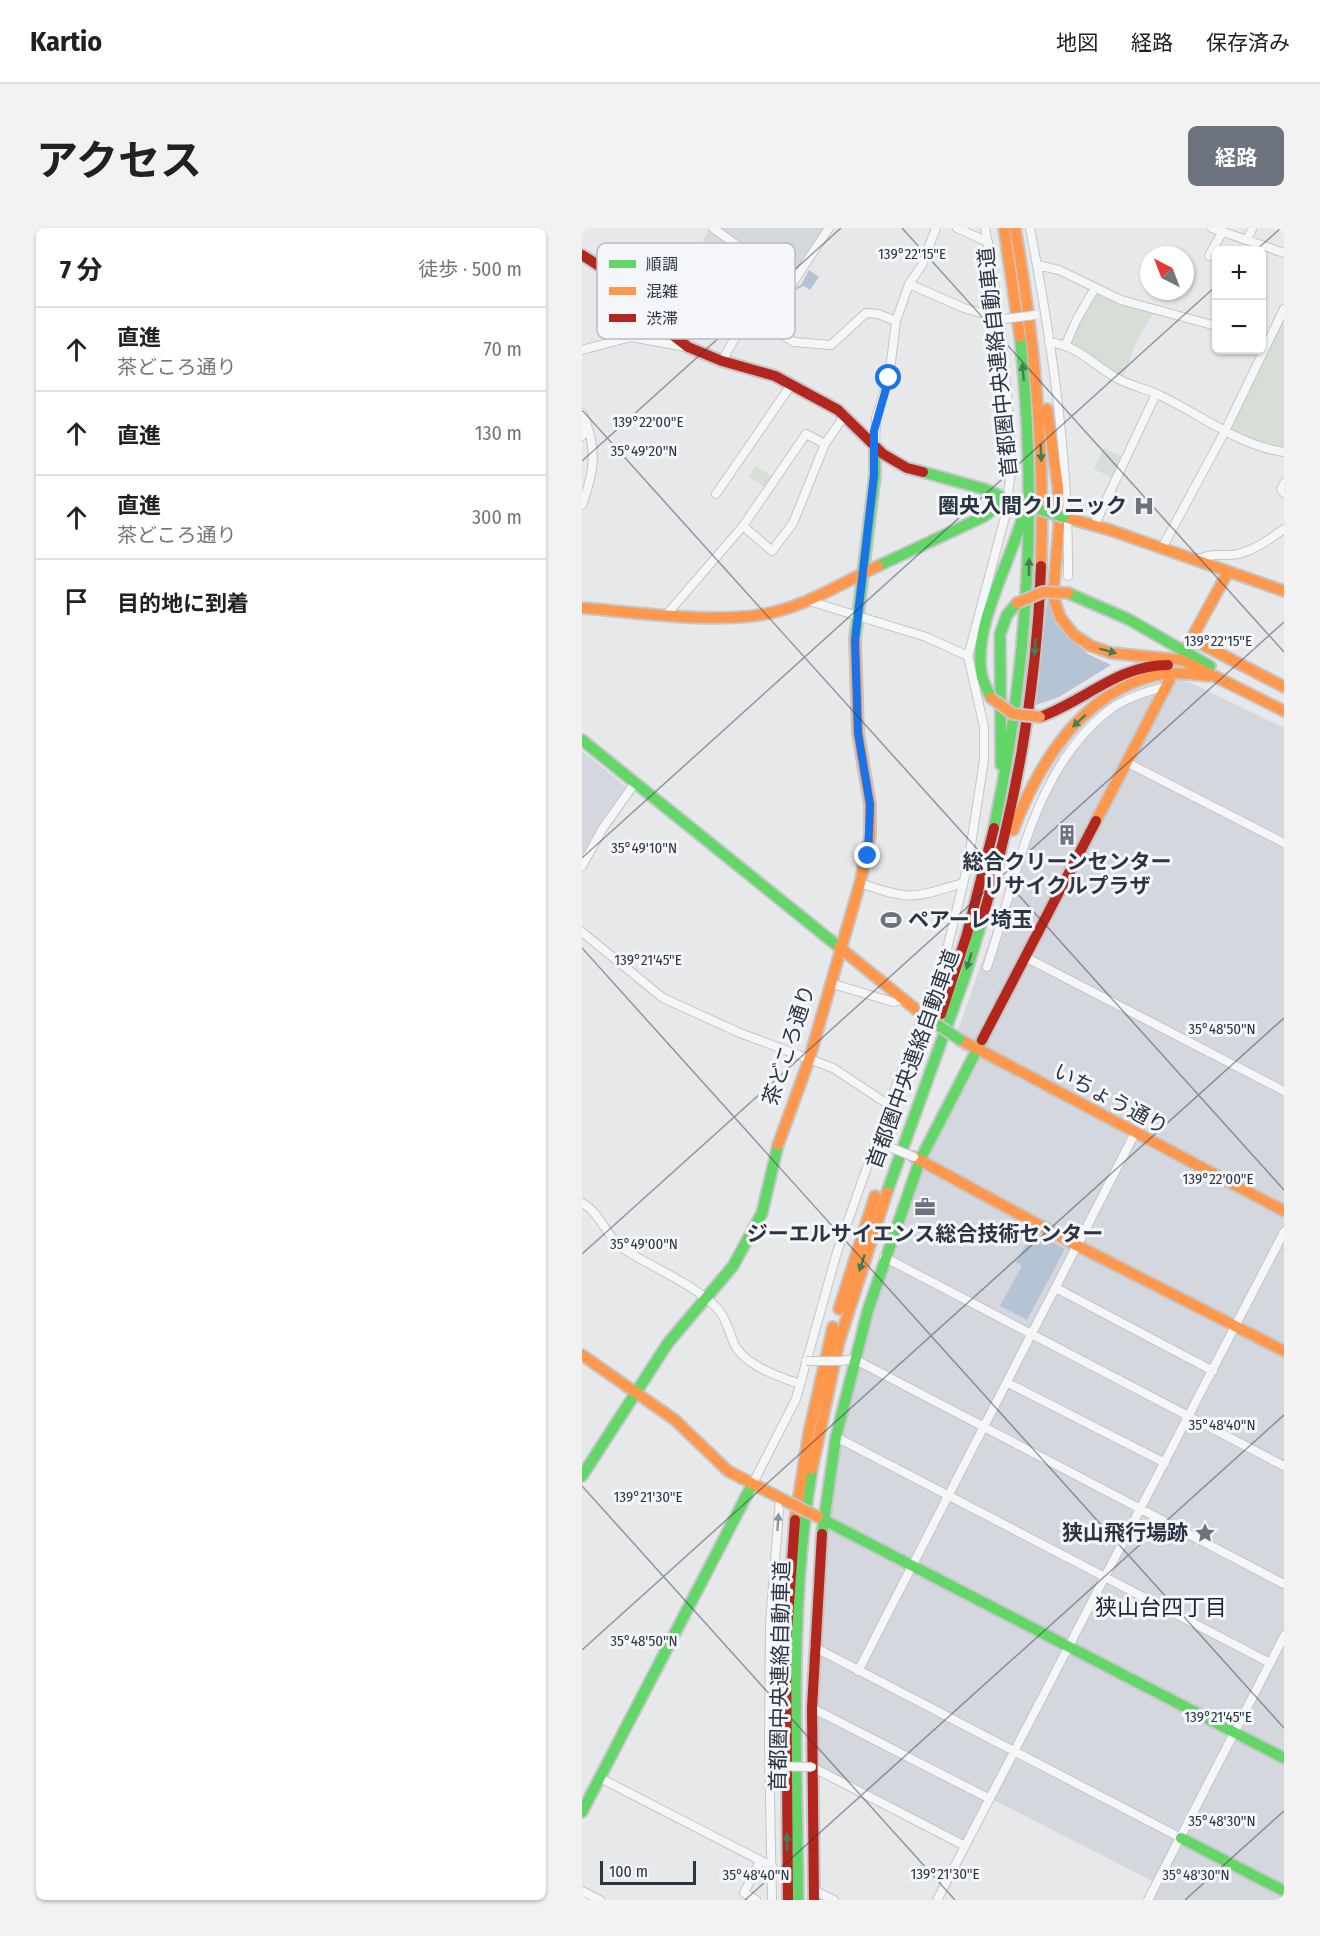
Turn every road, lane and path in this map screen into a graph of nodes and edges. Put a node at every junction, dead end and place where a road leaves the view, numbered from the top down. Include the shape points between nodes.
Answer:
1 (713, 228) edge
2 (829, 228) edge
3 (936, 228) edge
4 (957, 228) edge
5 (985, 228) edge
6 (1004, 228) edge
7 (1015, 228) edge
8 (1030, 228) edge
9 (1212, 228) edge
10 (1252, 229) edge
11 (1222, 231) junction
12 (1247, 240) junction
13 (988, 242) junction
14 (734, 243) edge
15 (1284, 253) edge
16 (582, 255) edge
17 (1209, 256) dead end
18 (597, 263) edge
19 (1037, 265) junction
20 (795, 279) edge
21 (909, 284) junction
22 (1026, 287) junction
23 (1095, 288) junction
24 (1284, 309) edge
25 (1046, 313) junction
26 (1002, 319) junction
27 (896, 321) junction
28 (1212, 325) edge
29 (623, 339) edge
30 (642, 339) edge
31 (678, 339) edge
32 (734, 339) edge
33 (789, 339) edge
34 (1266, 340) edge
35 (1049, 342) junction
36 (1065, 346) junction
37 (688, 347) junction
38 (582, 350) edge
39 (1259, 354) edge
40 (722, 361) junction
41 (791, 385) junction
42 (1156, 394) junction
43 (845, 415) junction
44 (584, 417) edge
45 (1224, 433) junction
46 (582, 436) edge
47 (825, 444) junction
48 (875, 446) junction
49 (1284, 452) edge
50 (1030, 469) junction
51 (1284, 483) edge
52 (1284, 493) edge
53 (716, 494) dead end
54 (1009, 500) junction
55 (582, 505) edge
56 (1066, 518) junction
57 (743, 526) junction
58 (1094, 526) junction
59 (1284, 529) edge
60 (1162, 548) junction
61 (1197, 561) junction
62 (1228, 572) junction
63 (862, 574) junction
64 (1068, 576) dead end
65 (1284, 591) edge
66 (806, 600) junction
67 (582, 608) edge
68 (667, 614) junction
69 (856, 616) junction
70 (968, 656) junction
71 (1208, 676) junction
72 (1169, 682) joint
73 (1284, 687) edge
74 (1239, 688) junction
75 (1284, 711) edge
76 (1284, 716) edge
77 (582, 740) edge
78 (1128, 763) junction
79 (635, 783) junction
80 (1284, 843) edge
81 (969, 864) junction
82 (582, 866) edge
83 (1013, 874) junction
84 (860, 883) junction
85 (963, 883) junction
86 (973, 918) junction
87 (582, 932) edge
88 (977, 938) junction
89 (839, 948) junction
90 (1027, 958) junction
91 (987, 967) dead end
92 (830, 983) junction
93 (901, 1000) junction
94 (924, 1016) junction
95 (977, 1050) junction
96 (809, 1060) junction
97 (1284, 1091) edge
98 (889, 1105) junction
99 (1135, 1133) junction
100 (875, 1141) junction
101 (917, 1159) junction
102 (582, 1203) edge
103 (1284, 1211) edge
104 (1284, 1233) edge
105 (1078, 1246) junction
106 (884, 1257) junction
107 (1056, 1288) junction
108 (707, 1298) junction
109 (1236, 1327) junction
110 (1032, 1335) junction
111 (1284, 1351) edge
112 (582, 1355) edge
113 (854, 1359) junction
114 (806, 1361) junction
115 (1213, 1371) junction
116 (1008, 1383) junction
117 (800, 1384) junction
118 (635, 1394) junction
119 (1189, 1416) junction
120 (984, 1429) junction
121 (836, 1437) junction
122 (1165, 1463) junction
123 (1284, 1466) edge
124 (582, 1476) edge
125 (752, 1485) junction
126 (948, 1497) junction
127 (782, 1500) junction
128 (1141, 1509) junction
129 (820, 1519) junction
130 (911, 1567) junction
131 (1105, 1578) junction
132 (1284, 1584) edge
133 (1284, 1636) edge
134 (814, 1647) junction
135 (1069, 1647) junction
136 (1270, 1662) junction
137 (858, 1671) junction
138 (812, 1708) junction
139 (1233, 1732) junction
140 (1015, 1752) junction
141 (1284, 1758) edge
142 (769, 1767) junction
143 (812, 1767) junction
144 (600, 1778) junction
145 (990, 1799) junction
146 (582, 1812) edge
147 (1181, 1838) junction
148 (965, 1846) junction
149 (760, 1861) junction
150 (773, 1867) junction
151 (582, 1891) edge
152 (1284, 1891) edge
153 (814, 1895) edge
154 (600, 1900) edge
155 (756, 1900) edge
156 (772, 1900) edge
157 (788, 1900) edge
158 (798, 1900) edge
159 (834, 1900) edge
160 (937, 1900) edge
161 (1148, 1900) edge

1 - 14 street
2 - 20 street
3 - 21 street via 922,265
4 - 13 street
5 - 13 street
50 -> 6 main road, 首都圏中央連絡自動車道 via 1015,289
7 - 22 main road, 首都圏中央連絡自動車道
8 - 19 street
9 - 11 street
10 - 12 street
11 - 12 street
11 - 17 street
12 - 15 street
13 - 26 street
16 - 18 main road
19 - 23 street via 1059,270
19 - 25 street
21 - 26 street via 964,308
21 - 27 street
22 -> 74 main road via 1058,488 1053,596 1060,617 1074,635 1091,646 1111,653 1182,660
22 -> 88 main road, 首都圏中央連絡自動車道 via 1042,473 1035,653 1018,771
23 - 28 street via 1121,300
23 - 36 street
24 - 34 street
25 - 26 street, bridge
25 - 35 street
26 - 54 street via 1010,429
27 - 33 street via 866,313 831,345
27 - 48 street via 889,378 875,425
29 - 38 street
30 - 37 street
31 - 37 main road
32 - 40 street
35 - 36 street
35 - 56 street via 1061,426
36 - 42 street via 1090,357 1124,382
37 - 40 main road
39 - 45 street
40 - 41 main road
41 - 43 main road
41 - 53 street
42 - 45 street
42 - 58 street
43 - 47 street
43 - 48 main road
44 - 46 street
44 - 55 street via 590,429 595,465
45 - 49 street via 1267,450
45 - 60 street
47 - 57 street via 806,434
47 - 57 street via 794,523 771,551
48 - 54 main road via 907,468 984,489
48 - 63 main road, 茶どころ通り
50 - 71 main road, bridge via 1023,521 982,638 980,671 991,698 1004,711 1040,717 1139,667 1187,667
86 -> 50 main road, 首都圏中央連絡自動車道 via 997,823 1019,703 1029,584
51 - 52 street
54 - 56 main road, bridge
54 - 63 main road via 983,517
54 - 70 street
56 - 58 main road
56 - 64 street
57 - 68 street
58 - 60 main road
59 - 61 street via 1241,554 1203,556
60 - 61 main road
61 - 62 main road
62 - 65 main road
62 - 73 main road via 1190,642
63 - 66 main road
63 - 69 main road, 茶どころ通り
66 - 68 main road via 782,610 746,617
66 - 69 street
67 - 68 main road
69 - 70 street via 926,637
69 - 84 main road, 茶どころ通り via 856,714 870,805 870,836
70 - 81 street via 984,727 984,760
71 - 76 main road
71 -> 88 main road via 1167,674 1138,681 1100,704 1060,741 1041,767 1020,811
72 - 78 main road
72 - 83 street via 1113,708 1084,735 1057,772 1035,813
74 - 75 main road
74 - 86 main road, bridge via 1171,641 1068,593 1043,592 1017,603 1000,634 1001,774
77 - 79 main road, いちょう通り
78 - 80 street
78 - 90 main road
79 - 82 street
79 - 89 main road, いちょう通り
81 - 83 street, bridge
81 - 85 street
83 - 91 street
84 - 85 street via 915,898
84 - 89 main road, 茶どころ通り
85 - 94 street via 946,953
157 -> 86 main road, 首都圏中央連絡自動車道 via 787,1610 804,1460 823,1365 851,1264
87 - 96 street via 663,998
88 -> 158 main road, 首都圏中央連絡自動車道 via 861,1268 838,1345 813,1461 797,1611
89 - 92 main road, 茶どころ通り
89 - 93 main road, いちょう通り
90 - 95 main road
90 - 97 street
92 - 93 street via 893,1002
92 - 96 main road, 茶どころ通り
93 - 94 main road, いちょう通り
94 - 95 main road, いちょう通り, bridge
94 - 98 street
95 - 99 main road, いちょう通り
95 - 101 main road
96 - 98 street via 833,1068
96 - 108 main road, 茶どころ通り via 781,1134 762,1213 733,1266
98 - 100 street
99 - 103 main road, いちょう通り
99 - 105 street
100 - 101 street, bridge
100 - 114 street via 837,1252
101 - 105 main road
101 - 106 main road
102 - 108 street via 592,1209 619,1245
104 - 109 street
105 - 107 street
105 - 109 main road
106 - 110 street
106 - 113 main road
107 - 110 street
107 - 115 street
108 - 117 street via 724,1315 733,1342 743,1354 765,1371
108 - 118 main road, 茶どころ通り via 668,1342
109 - 111 main road
109 - 115 street
110 - 116 street
110 - 119 street
112 - 118 main road
113 - 114 street, bridge
113 - 120 street
113 - 121 main road
114 - 117 street
115 - 119 street
116 - 120 street
116 - 122 street
117 - 125 street
118 - 124 main road, 茶どころ通り
118 - 125 main road via 675,1420 719,1464
119 - 122 street
119 - 123 street
120 - 126 street
120 - 128 street
121 - 126 street
121 - 129 main road
122 - 128 street
125 - 127 main road
125 - 144 main road
126 - 130 street
126 - 131 street
127 - 129 main road, bridge
142 -> 127 street via 770,1623
128 - 131 street
128 - 132 street
129 - 130 main road
129 - 134 main road
130 - 135 main road
130 - 137 street
131 - 135 street
131 - 136 street
133 - 136 street
134 - 137 street
134 - 138 main road
135 - 139 main road
135 - 140 street
136 - 139 street
137 - 140 street
138 - 143 main road
138 - 145 street
139 - 141 main road
139 - 147 street
140 - 145 street
140 - 147 street
142 - 143 street, bridge
142 - 150 street
143 - 148 street
143 - 153 main road
144 - 146 main road
144 - 149 street
145 - 148 street
147 - 152 main road
147 - 161 street
148 - 160 street
149 - 150 street
149 - 155 street via 744,1893
150 - 156 street
151 - 154 street
153 - 159 street

